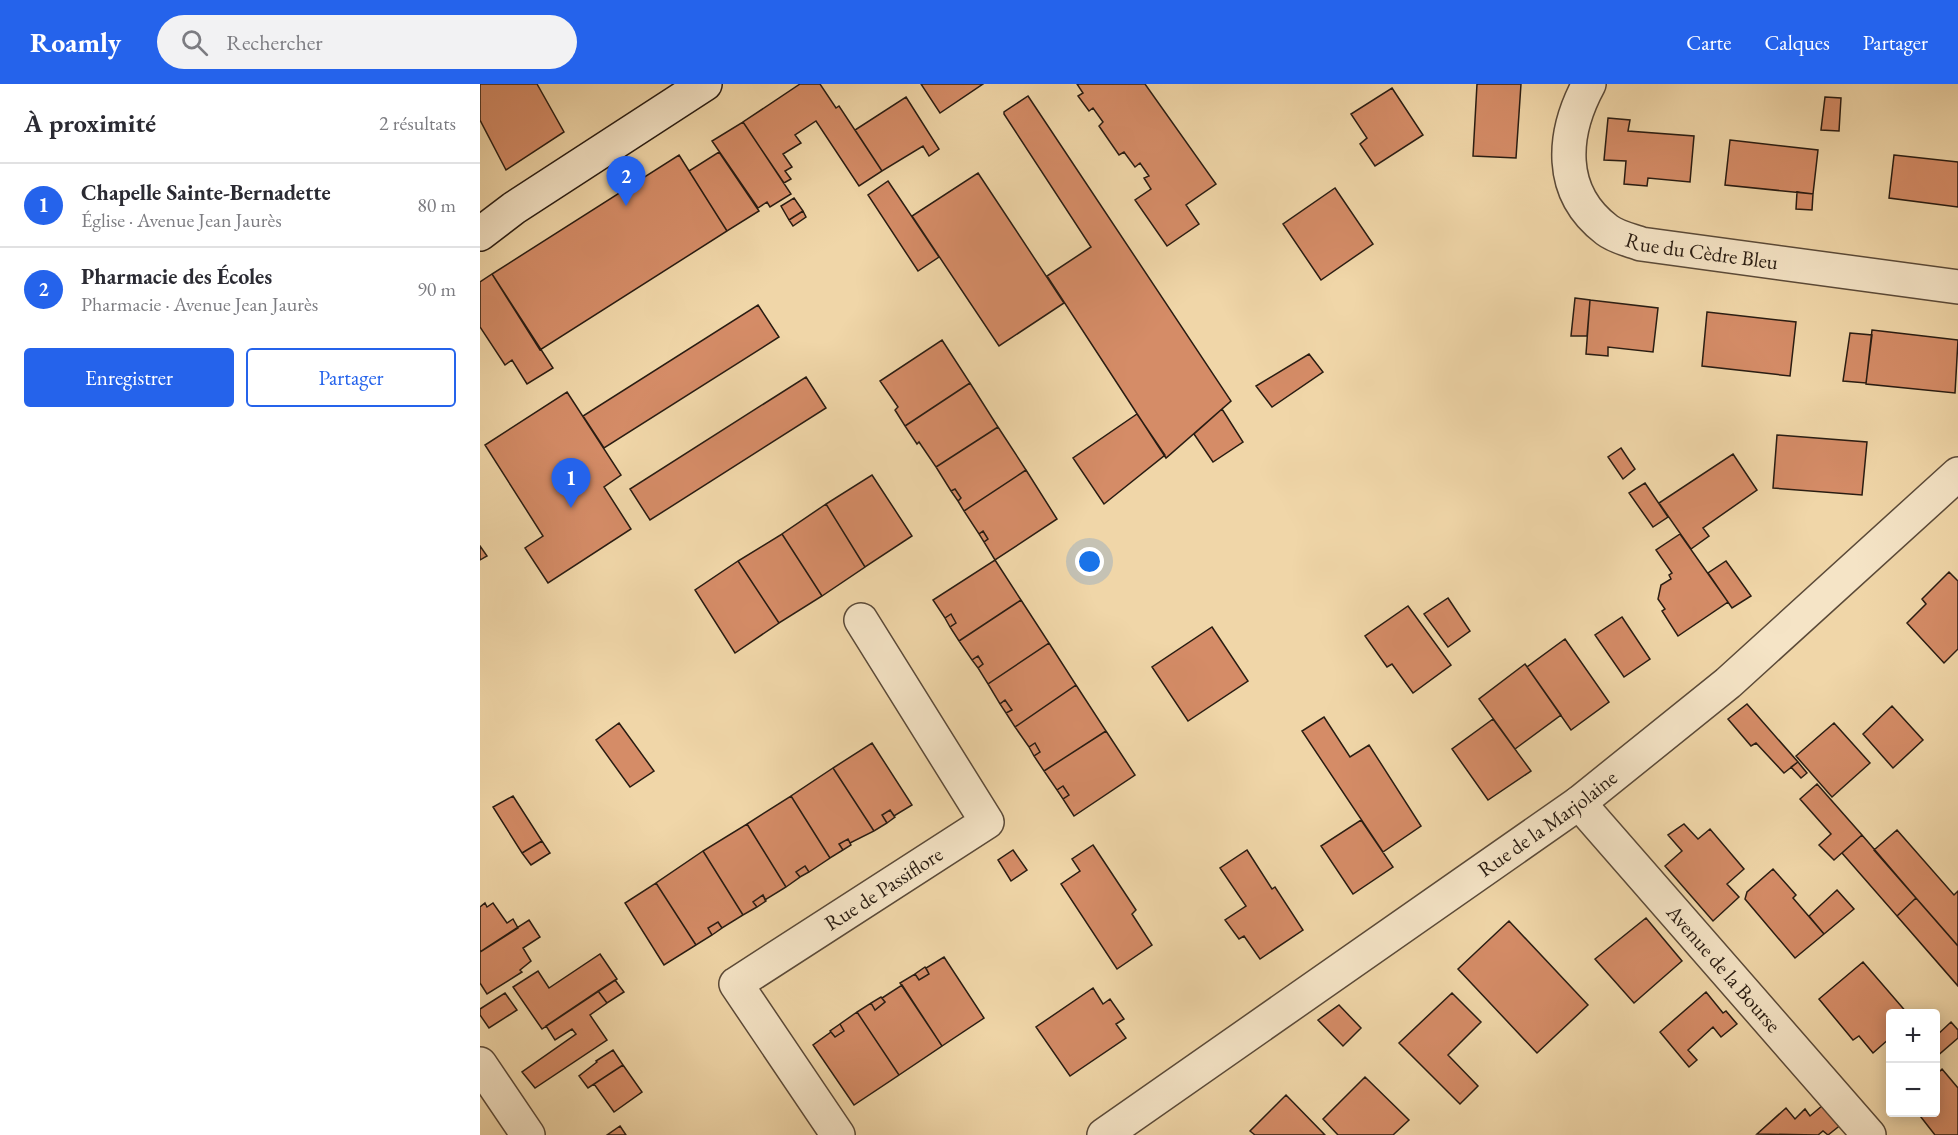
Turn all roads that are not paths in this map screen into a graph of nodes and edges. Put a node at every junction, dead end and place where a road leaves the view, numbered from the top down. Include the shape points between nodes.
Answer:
1 (705, 84) edge
2 (1589, 84) edge
3 (480, 234) edge
4 (1958, 287) edge
5 (1958, 474) edge
6 (861, 620) dead end
7 (1579, 803) junction
8 (480, 1064) edge
9 (528, 1135) edge
10 (838, 1135) edge
11 (1104, 1135) edge
12 (1869, 1135) edge

1 - 3 street
2 - 4 street, Rue du Cèdre Bleu via 1573,120 1567,156 1572,183 1583,206 1608,231 1641,244
5 - 7 street, Rue de la Marjolaine via 1728,683
6 - 10 street, Rue de Passiflore via 987,822 736,984
7 - 11 street, Rue de la Marjolaine
7 - 12 street, Avenue de la Bourse
8 - 9 street

